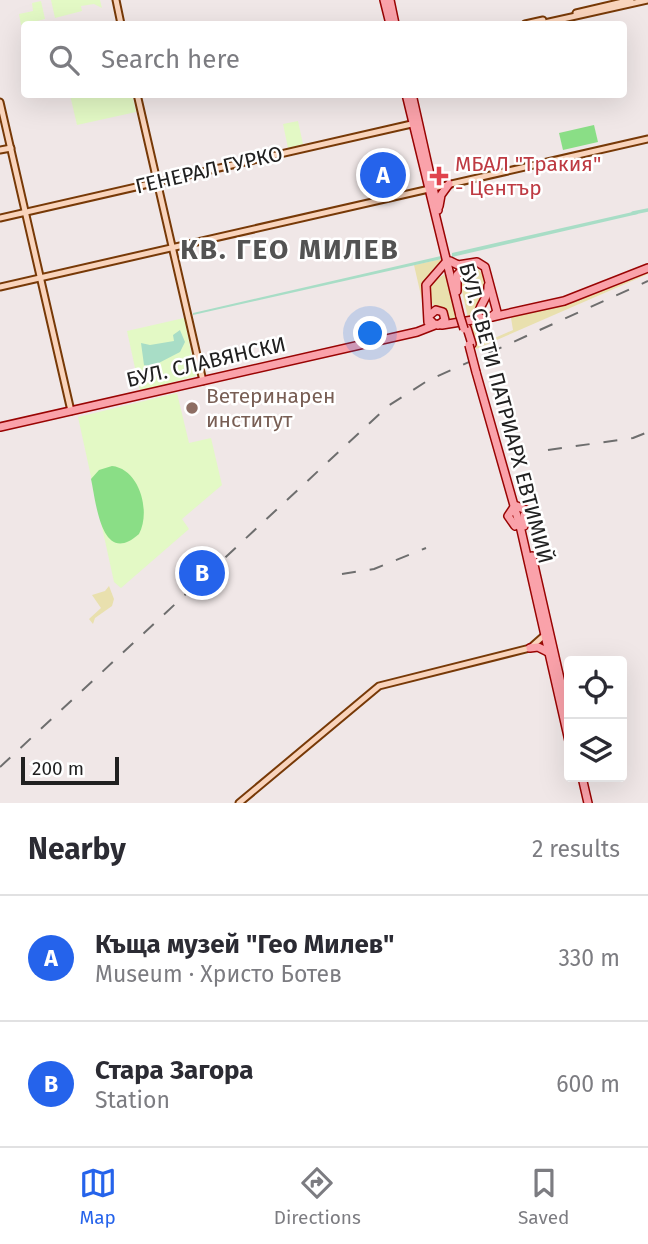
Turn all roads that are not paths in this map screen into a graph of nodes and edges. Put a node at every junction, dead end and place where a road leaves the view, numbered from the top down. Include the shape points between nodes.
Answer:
1 (116, 0) edge
2 (387, 0) edge
3 (631, 0) edge
4 (648, 0) edge
5 (120, 21) edge
6 (390, 21) edge
7 (394, 21) edge
8 (538, 21) edge
9 (554, 21) edge
10 (138, 98) edge
11 (407, 98) edge
12 (412, 98) edge
13 (0, 102) edge
14 (415, 123) junction
15 (648, 139) edge
16 (10, 145) junction
17 (0, 148) edge
18 (158, 182) junction
19 (449, 184) junction
20 (430, 188) junction
21 (438, 210) junction
22 (26, 212) junction
23 (0, 218) edge
24 (173, 247) junction
25 (447, 259) junction
26 (648, 266) edge
27 (450, 274) junction
28 (486, 275) junction
29 (41, 278) junction
30 (0, 287) edge
31 (457, 292) junction
32 (497, 306) junction
33 (438, 309) junction
34 (480, 312) junction
35 (462, 315) junction
36 (490, 317) junction
37 (445, 318) junction
38 (433, 321) junction
39 (455, 323) junction
40 (203, 381) junction
41 (71, 411) junction
42 (0, 427) edge
43 (516, 507) junction
44 (520, 527) junction
45 (548, 633) junction
46 (530, 648) junction
47 (550, 653) junction
48 (564, 699) edge
49 (564, 719) edge
50 (581, 782) edge
51 (239, 803) edge
52 (586, 803) edge

1 - 5 street
2 - 6 main road
2 - 7 main road
3 - 8 street
4 - 9 street
10 - 18 street
11 - 14 main road, БУЛ. СВЕТИ ПАТРИАРХ ЕВТИМИЙ
12 - 14 main road, БУЛ. СВЕТИ ПАТРИАРХ ЕВТИМИЙ
13 - 16 street
14 - 18 street, ГЕНЕРАЛ ГУРКО
14 - 20 main road, БУЛ. СВЕТИ ПАТРИАРХ ЕВТИМИЙ
15 - 19 street
16 - 17 street
16 - 22 street
18 - 22 street, ГЕНЕРАЛ ГУРКО
18 - 24 street
19 - 20 street
19 - 21 main road
20 - 21 main road, БУЛ. СВЕТИ ПАТРИАРХ ЕВТИМИЙ
20 - 24 street
20 - 25 main road, БУЛ. СВЕТИ ПАТРИАРХ ЕВТИМИЙ
21 - 25 main road, БУЛ. СВЕТИ ПАТРИАРХ ЕВТИМИЙ
22 - 23 street, ГЕНЕРАЛ ГУРКО
22 - 29 street
24 - 29 street
24 - 40 street
25 - 27 main road, БУЛ. СВЕТИ ПАТРИАРХ ЕВТИМИЙ
25 - 31 main road, БУЛ. СВЕТИ ПАТРИАРХ ЕВТИМИЙ
25 - 32 main road via 456,265 474,262 484,266
25 - 38 main road via 426,285
26 - 32 main road via 558,298 507,311
26 - 36 main road via 564,301
27 - 33 main road via 441,272 429,286 429,303
27 - 35 main road, БУЛ. СВЕТИ ПАТРИАРХ ЕВТИМИЙ
28 - 31 main road via 477,265 463,267 457,275
28 - 34 main road via 488,294
28 - 34 main road via 491,295
29 - 30 street
29 - 41 street
31 - 35 main road, БУЛ. СВЕТИ ПАТРИАРХ ЕВТИМИЙ
32 - 34 main road
32 - 36 main road
33 - 37 main road
33 - 38 main road
34 - 36 main road
34 - 39 main road
35 - 43 main road, БУЛ. СВЕТИ ПАТРИАРХ ЕВТИМИЙ, bridge
37 - 38 main road
37 - 39 main road
38 - 39 main road
38 - 40 main road, БУЛ. СЛАВЯНСКИ via 421,331
40 - 41 main road, БУЛ. СЛАВЯНСКИ
41 - 42 main road, БУЛ. СЛАВЯНСКИ
43 - 44 main road via 508,516
43 - 44 main road via 528,511
43 - 45 main road, БУЛ. СВЕТИ ПАТРИАРХ ЕВТИМИЙ
44 - 45 main road, БУЛ. СВЕТИ ПАТРИАРХ ЕВТИМИЙ
45 - 46 street
45 - 47 main road, БУЛ. СВЕТИ ПАТРИАРХ ЕВТИМИЙ
45 - 48 main road, БУЛ. СВЕТИ ПАТРИАРХ ЕВТИМИЙ
46 - 47 main road
46 - 51 street via 379,686
47 - 49 main road, БУЛ. СВЕТИ ПАТРИАРХ ЕВТИМИЙ
50 - 52 main road

